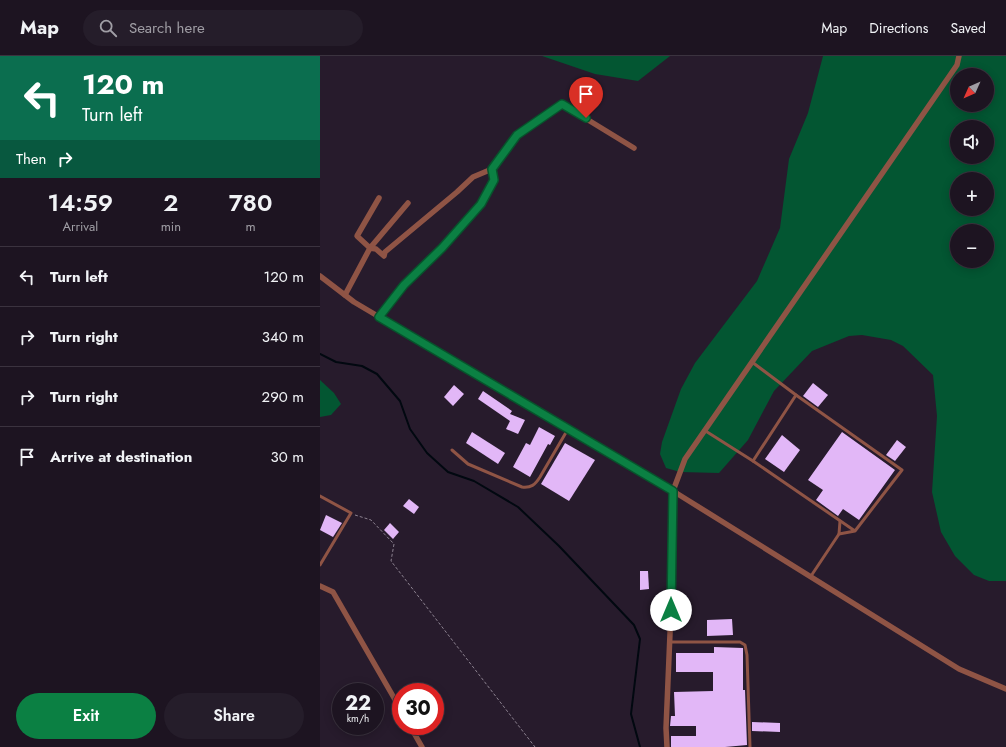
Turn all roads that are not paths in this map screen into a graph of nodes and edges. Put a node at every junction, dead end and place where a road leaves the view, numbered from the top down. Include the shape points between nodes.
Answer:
1 (959, 56) edge
2 (634, 148) dead end
3 (492, 169) junction
4 (379, 198) dead end
5 (408, 203) dead end
6 (370, 248) junction
7 (320, 276) edge
8 (345, 295) junction
9 (379, 317) junction
10 (752, 362) junction
11 (796, 395) junction
12 (568, 429) junction
13 (704, 430) junction
14 (452, 450) dead end
15 (753, 461) junction
16 (673, 491) junction
17 (320, 496) edge
18 (840, 521) junction
19 (855, 531) junction
20 (839, 534) junction
21 (320, 565) edge
22 (811, 576) junction
23 (320, 586) edge
24 (669, 642) junction
25 (1006, 689) edge
26 (392, 694) edge
27 (415, 735) edge
28 (422, 747) edge
29 (667, 747) edge
30 (750, 747) edge

1 - 10 street via 957,65
2 - 3 street via 562,104 517,135
3 - 6 street via 473,177 384,256 376,249
3 - 9 street via 494,180 481,204 442,248 404,285
4 - 6 street via 357,236
5 - 6 street
6 - 8 street
7 - 8 street
8 - 9 street
9 - 12 street
10 - 11 lane
10 - 13 street
11 - 15 lane
11 - 19 lane via 902,470
12 - 14 lane via 540,478 530,488 476,469
12 - 16 street
13 - 15 lane
13 - 16 street via 685,459
15 - 18 lane
16 - 22 street
16 - 24 street
17 - 21 lane via 351,513
18 - 19 lane
18 - 20 lane
19 - 20 lane
20 - 22 lane
22 - 25 street via 959,669
23 - 26 street via 333,592
24 - 29 street
24 - 30 lane via 740,642 745,645
27 - 28 street

